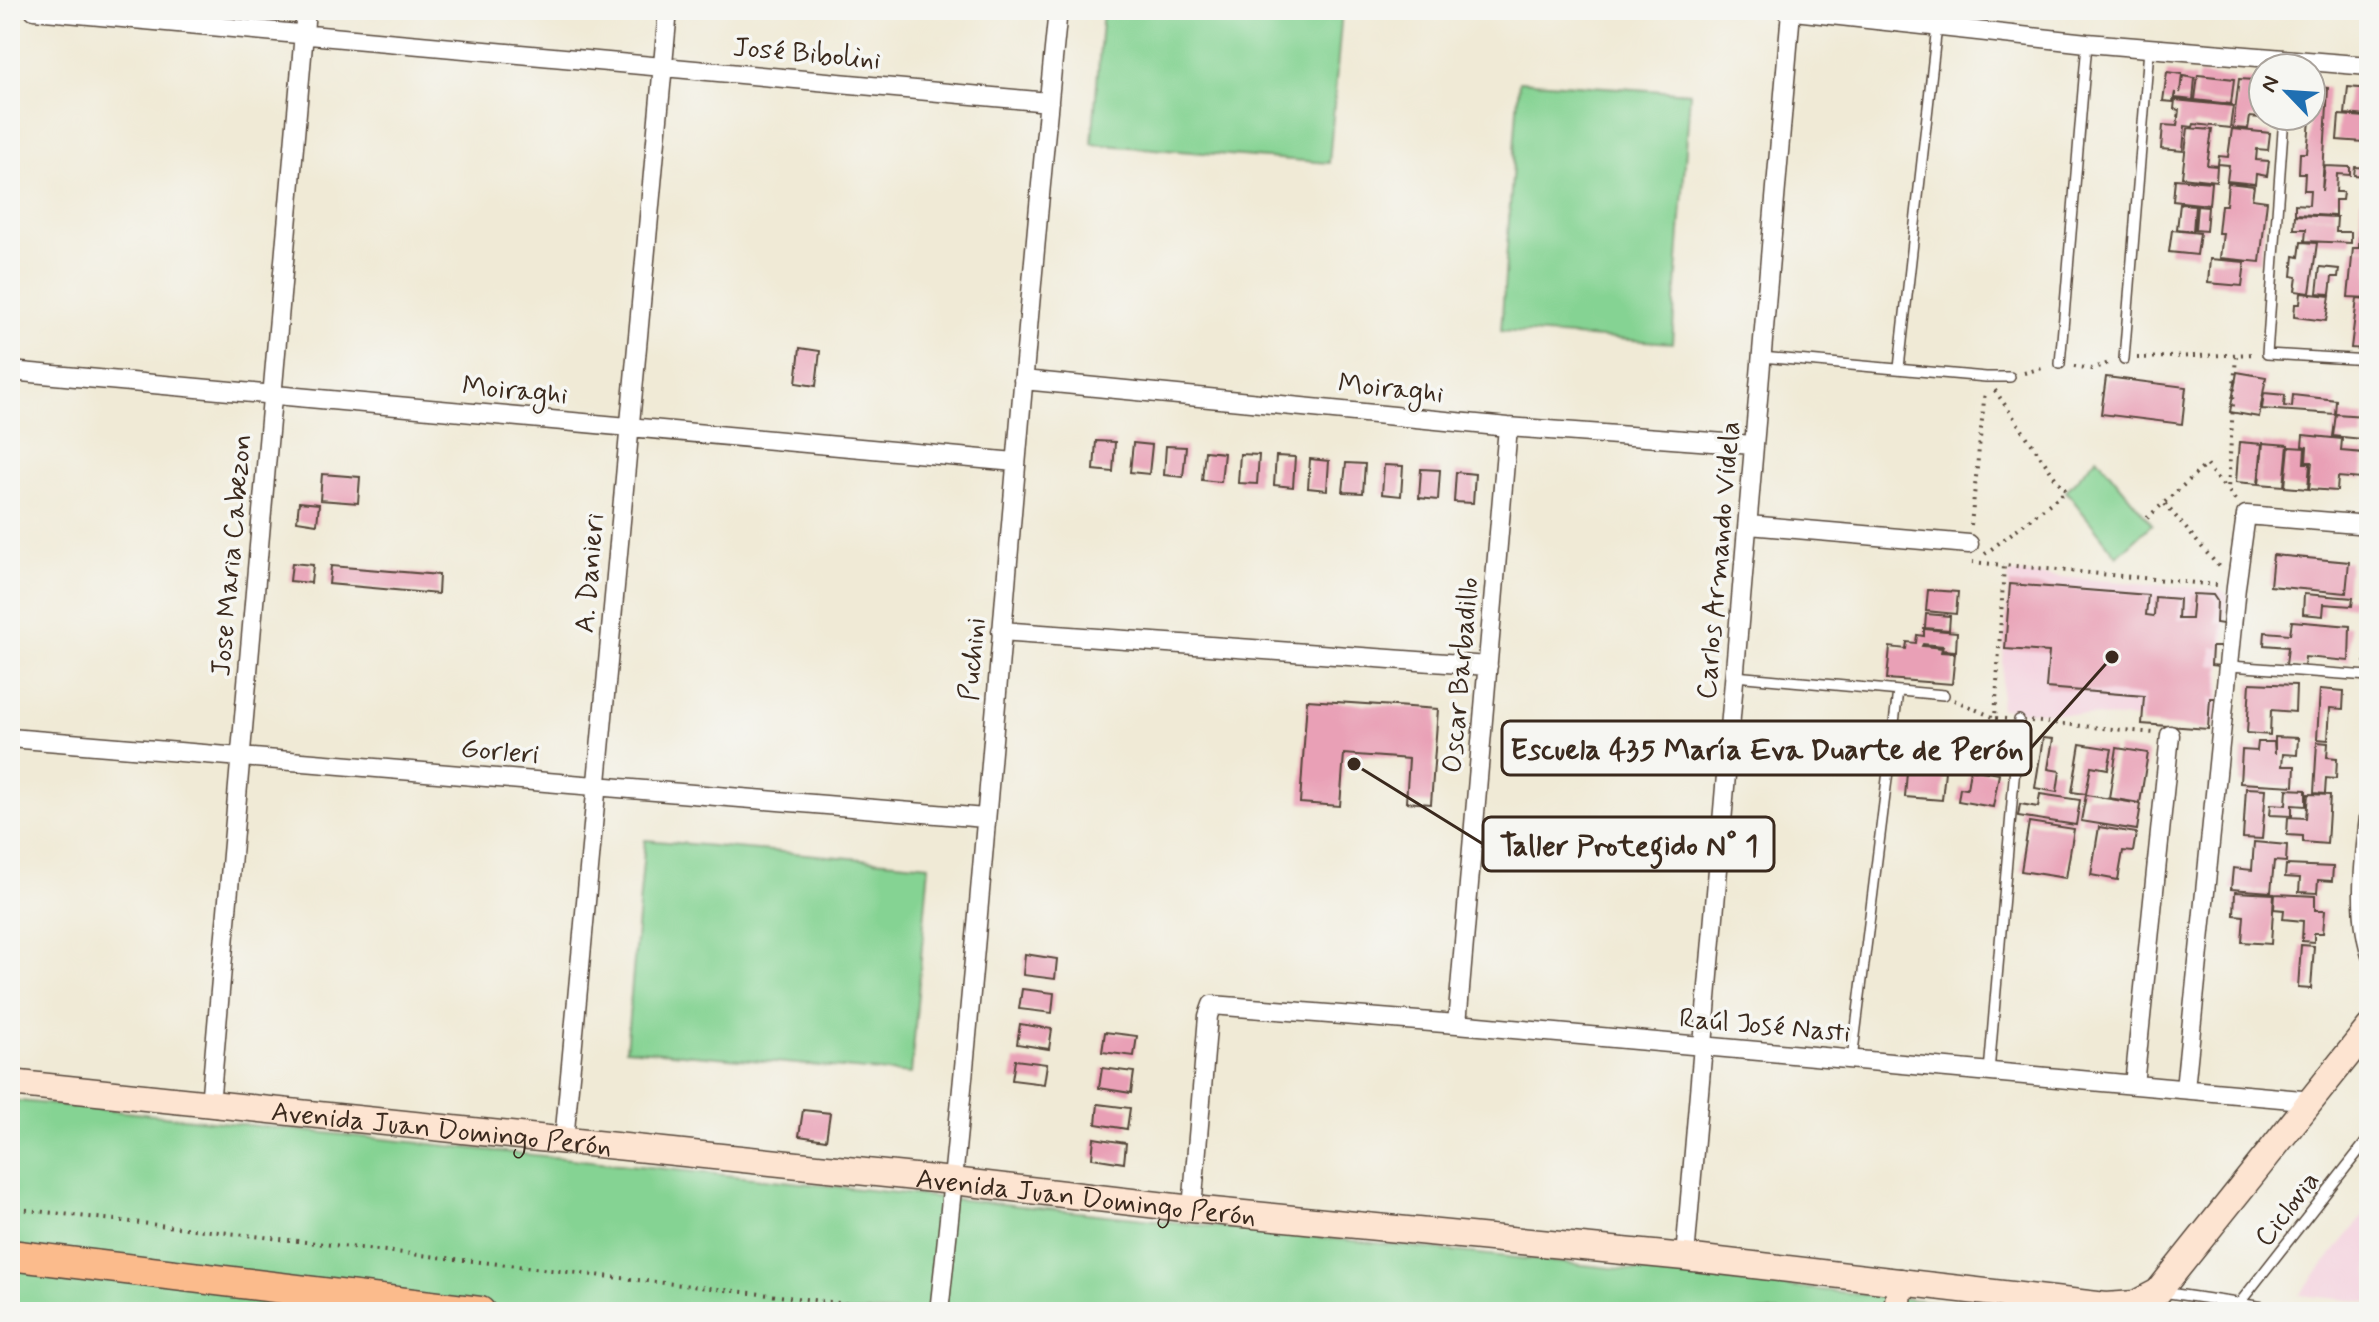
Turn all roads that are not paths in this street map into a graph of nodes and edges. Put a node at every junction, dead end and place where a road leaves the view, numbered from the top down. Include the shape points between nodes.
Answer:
1 (34, 10) edge
2 (306, 10) edge
3 (668, 10) edge
4 (1058, 10) edge
5 (1785, 10) edge
6 (1791, 11) edge
7 (1937, 26) junction
8 (304, 35) junction
9 (2087, 43) junction
10 (2149, 49) junction
11 (2247, 60) edge
12 (2327, 65) edge
13 (2369, 66) edge
14 (662, 67) junction
15 (1049, 102) junction
16 (2283, 132) edge
17 (1762, 357) junction
18 (2124, 359) road end
19 (2369, 360) edge
20 (2060, 364) road end
21 (1899, 368) junction
22 (10, 371) edge
23 (2010, 377) road end
24 (1023, 380) junction
25 (272, 395) junction
26 (629, 427) junction
27 (1508, 427) junction
28 (1753, 445) junction
29 (1015, 462) junction
30 (1749, 525) junction
31 (2369, 525) edge
32 (1969, 544) road end
33 (1001, 631) junction
34 (1488, 666) junction
35 (2230, 666) junction
36 (1735, 676) junction
37 (2366, 676) edge
38 (1898, 691) junction
39 (1944, 695) road end
40 (2019, 720) road end
41 (2170, 735) road end
42 (10, 738) edge
43 (240, 757) junction
44 (2369, 777) edge
45 (596, 786) junction
46 (985, 818) junction
47 (2369, 962) edge
48 (1457, 1024) junction
49 (2369, 1028) edge
50 (1703, 1047) junction
51 (1852, 1060) junction
52 (1989, 1072) junction
53 (10, 1083) edge
54 (2134, 1085) junction
55 (2185, 1089) junction
56 (2314, 1101) junction
57 (210, 1105) junction
58 (2369, 1138) edge
59 (564, 1141) junction
60 (953, 1181) junction
61 (1192, 1209) junction
62 (10, 1255) edge
63 (1685, 1257) junction
64 (1900, 1282) junction
65 (2158, 1292) junction
66 (2238, 1305) junction
67 (2257, 1310) edge
68 (480, 1312) edge
69 (939, 1312) edge
70 (1897, 1312) edge
71 (2298, 1312) edge

1 - 8 street, José Bibolini
2 - 8 street, Jose Maria Cabezon
3 - 14 street, A. Danieri
4 - 15 street, Puchini
5 - 6 street
6 - 7 street
6 - 17 street, Carlos Armando Videla
7 - 9 street
7 - 21 lane
8 - 14 street, José Bibolini
8 - 25 street, Jose Maria Cabezon
9 - 10 street
9 - 20 lane
10 - 11 street
10 - 18 lane
12 - 13 street
14 - 15 street, José Bibolini
14 - 26 street, A. Danieri
15 - 24 street, Puchini
16 - 19 lane via 2267,354
17 - 21 lane
17 - 28 street, Carlos Armando Videla
21 - 23 lane
22 - 25 street, Moiraghi
24 - 27 street, Moiraghi
24 - 29 street, Puchini
25 - 26 street, Moiraghi
25 - 43 street, Jose Maria Cabezon
26 - 29 street, Moiraghi
26 - 45 street, A. Danieri
27 - 28 street, Moiraghi
27 - 34 street, Oscar Barbadillo
28 - 30 street, Carlos Armando Videla
29 - 33 street, Puchini
30 - 32 street
30 - 36 street, Carlos Armando Videla
31 - 35 street via 2246,515
33 - 34 street
33 - 46 street, Puchini
34 - 48 street, Oscar Barbadillo
35 - 37 lane
35 - 55 street
36 - 38 lane
36 - 50 street, Carlos Armando Videla
38 - 39 lane
38 - 51 lane
40 - 52 lane
41 - 54 street
42 - 43 street, Gorleri
43 - 45 street, Gorleri
43 - 57 street, Jose Maria Cabezon
44 - 47 lane via 2357,910
45 - 46 street, Gorleri
45 - 59 street, A. Danieri
46 - 60 street, Puchini
48 - 50 street, Raúl José Nasti
48 - 61 street, Raúl José Nasti via 1212,1005
49 - 56 main road
50 - 51 street, Raúl José Nasti
50 - 63 street, Carlos Armando Videla
51 - 52 street, Raúl José Nasti
52 - 54 street, Raúl José Nasti
53 - 57 main road, Avenida Juan Domingo Perón
54 - 55 street, Raúl José Nasti
55 - 56 street, Raúl José Nasti
56 - 65 main road
57 - 59 main road, Avenida Juan Domingo Perón
58 - 66 lane, Ciclovia
59 - 60 main road, Avenida Juan Domingo Perón
60 - 61 main road, Avenida Juan Domingo Perón
60 - 69 street, Puchini
61 - 63 main road, Avenida Juan Domingo Perón
62 - 68 main road
63 - 64 main road, Avenida Juan Domingo Perón
64 - 65 main road, Avenida Juan Domingo Perón via 2106,1306 2135,1304
64 - 70 main road
65 - 66 lane
66 - 67 lane
67 - 71 lane

